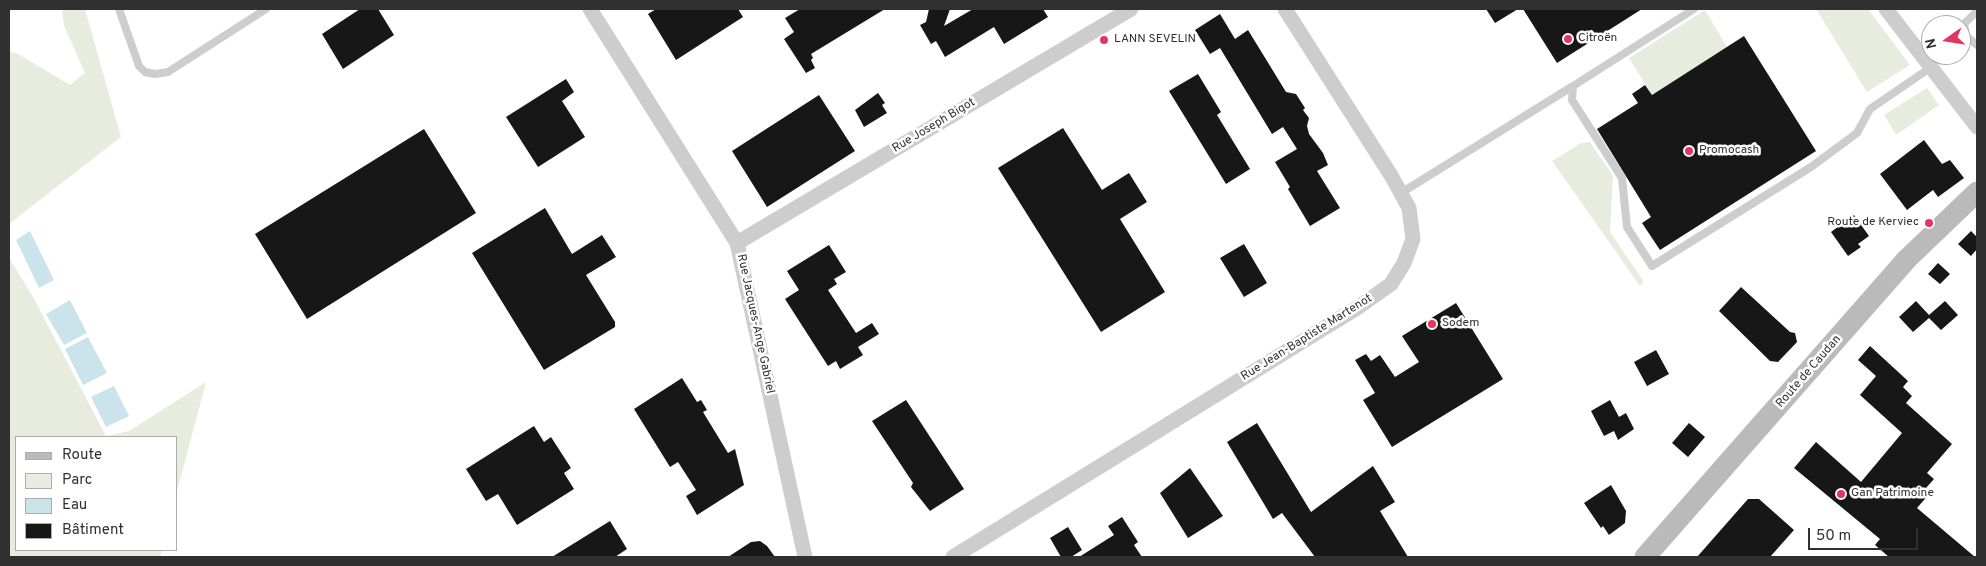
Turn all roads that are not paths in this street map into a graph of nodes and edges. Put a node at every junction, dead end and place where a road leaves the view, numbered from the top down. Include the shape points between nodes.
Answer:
1 (119, 9) edge
2 (266, 9) edge
3 (590, 9) edge
4 (1131, 9) edge
5 (1694, 9) edge
6 (1886, 9) edge
7 (1977, 11) edge
8 (1290, 12) edge
9 (1977, 45) edge
10 (1930, 68) junction
11 (1573, 86) junction
12 (1977, 127) edge
13 (1977, 192) edge
14 (1401, 193) junction
15 (737, 243) junction
16 (805, 557) edge
17 (953, 557) edge
18 (1645, 557) edge

1 - 2 lane via 139,66 145,72 155,74 168,72
3 - 15 street, Rue Jacques-Ange Gabriel
4 - 15 street, Rue Joseph Bigot
5 - 11 lane
6 - 10 street
7 - 9 lane via 1964,24 1966,36
8 - 14 street, Rue Jean-Baptiste Martenot
10 - 11 lane via 1870,109 1857,133 1811,167 1652,266 1627,227 1622,178 1572,100
10 - 12 street
11 - 14 lane
13 - 18 street, Route de Caudan via 1908,259
14 - 17 street, Rue Jean-Baptiste Martenot via 1409,208 1414,239 1391,284 1201,406
15 - 16 street, Rue Jacques-Ange Gabriel

